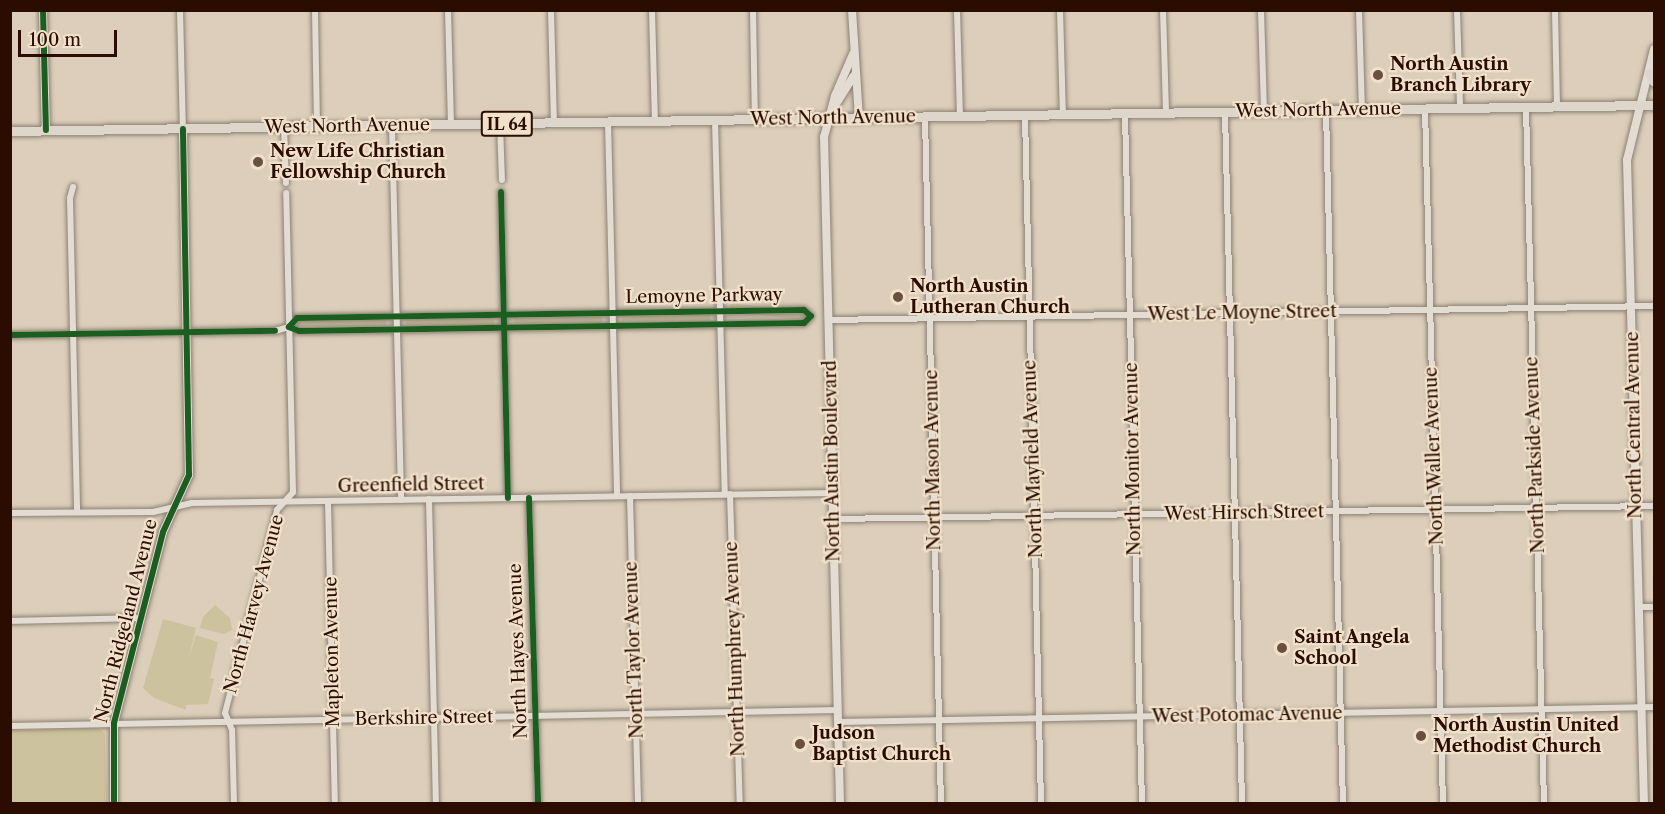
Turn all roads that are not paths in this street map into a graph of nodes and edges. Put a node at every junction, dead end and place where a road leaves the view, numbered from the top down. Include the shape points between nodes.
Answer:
1 (44, 10) edge
2 (180, 10) edge
3 (315, 10) edge
4 (448, 10) edge
5 (551, 10) edge
6 (652, 10) edge
7 (753, 10) edge
8 (852, 10) edge
9 (957, 10) edge
10 (1060, 10) edge
11 (1163, 10) edge
12 (1261, 10) edge
13 (1359, 10) edge
14 (1457, 10) edge
15 (1555, 10) edge
16 (1654, 49) edge
17 (853, 54) junction
18 (856, 73) junction
19 (1649, 73) junction
20 (1654, 82) edge
21 (1640, 105) junction
22 (1654, 105) edge
23 (1557, 106) junction
24 (1526, 107) junction
25 (1425, 108) junction
26 (1460, 108) junction
27 (1326, 110) junction
28 (1362, 110) junction
29 (1264, 111) junction
30 (1225, 112) junction
31 (1166, 113) junction
32 (831, 114) junction
33 (1125, 114) junction
34 (1025, 115) junction
35 (1063, 115) junction
36 (960, 116) junction
37 (925, 117) junction
38 (859, 118) junction
39 (716, 120) junction
40 (755, 120) junction
41 (655, 121) junction
42 (608, 122) junction
43 (554, 123) junction
44 (450, 124) junction
45 (500, 124) junction
46 (392, 126) junction
47 (284, 127) junction
48 (317, 127) junction
49 (183, 129) junction
50 (46, 130) junction
51 (10, 131) edge
52 (501, 180) dead end
53 (286, 183) dead end
54 (73, 187) dead end
55 (501, 192) dead end
56 (286, 193) dead end
57 (1631, 306) junction
58 (1654, 306) edge
59 (1531, 308) junction
60 (1430, 310) junction
61 (1330, 311) junction
62 (720, 312) junction
63 (613, 313) junction
64 (1230, 313) junction
65 (504, 315) junction
66 (1129, 315) junction
67 (1029, 316) junction
68 (396, 317) junction
69 (929, 318) junction
70 (829, 320) junction
71 (720, 324) junction
72 (289, 327) junction
73 (613, 327) junction
74 (504, 328) junction
75 (397, 330) junction
76 (185, 332) junction
77 (72, 334) junction
78 (10, 335) edge
79 (833, 493) junction
80 (728, 494) junction
81 (617, 496) junction
82 (630, 496) junction
83 (508, 498) junction
84 (529, 498) junction
85 (429, 499) junction
86 (401, 500) junction
87 (328, 501) junction
88 (286, 502) junction
89 (1654, 506) edge
90 (1636, 507) junction
91 (1536, 508) junction
92 (170, 510) junction
93 (1435, 510) junction
94 (1335, 511) junction
95 (76, 512) junction
96 (10, 513) edge
97 (1235, 513) junction
98 (1134, 515) junction
99 (1034, 516) junction
100 (934, 518) junction
101 (834, 519) junction
102 (1639, 607) junction
103 (1654, 607) edge
104 (140, 618) junction
105 (10, 621) edge
106 (1654, 707) edge
107 (1641, 708) junction
108 (1542, 709) junction
109 (838, 711) junction
110 (1441, 711) junction
111 (737, 712) junction
112 (1340, 713) junction
113 (636, 714) junction
114 (1240, 715) junction
115 (535, 716) junction
116 (1140, 717) junction
117 (434, 718) junction
118 (1039, 718) junction
119 (333, 719) junction
120 (939, 720) junction
121 (228, 721) junction
122 (838, 722) junction
123 (114, 723) junction
124 (10, 726) edge
125 (114, 804) edge
126 (234, 804) edge
127 (335, 804) edge
128 (436, 804) edge
129 (538, 804) edge
130 (638, 804) edge
131 (740, 804) edge
132 (840, 804) edge
133 (940, 804) edge
134 (1041, 804) edge
135 (1142, 804) edge
136 (1242, 804) edge
137 (1343, 804) edge
138 (1443, 804) edge
139 (1544, 804) edge
140 (1644, 804) edge

1 - 50 street
2 - 49 street
3 - 48 street
4 - 44 street
5 - 43 street
6 - 41 street
7 - 40 street
8 - 17 street
9 - 36 street
10 - 35 street
11 - 31 street
12 - 29 street
13 - 28 street
14 - 26 street
15 - 23 street
16 - 19 street, North Central Avenue
17 - 18 street
17 - 32 street, North Austin Boulevard
18 - 32 street
18 - 38 street
19 - 20 main road
19 - 21 street, North Central Avenue
21 - 22 main road, West North Avenue / IL 64
21 - 23 main road, West North Avenue / IL 64
21 - 57 street, North Central Avenue via 1627,160
23 - 24 main road, West North Avenue / IL 64
24 - 26 main road, West North Avenue / IL 64
24 - 59 street, North Parkside Avenue
25 - 26 main road, West North Avenue / IL 64
25 - 28 main road, West North Avenue / IL 64
25 - 60 street, North Waller Avenue
27 - 28 main road, West North Avenue / IL 64
27 - 29 main road, West North Avenue / IL 64
27 - 61 street
29 - 30 main road, West North Avenue / IL 64
30 - 31 main road, West North Avenue / IL 64
30 - 64 street
31 - 33 main road, West North Avenue / IL 64
32 - 38 main road, West North Avenue / IL 64
32 - 40 main road, West North Avenue / IL 64
32 - 70 street, North Austin Boulevard via 824,137
33 - 35 main road, West North Avenue / IL 64
33 - 66 street, North Monitor Avenue
34 - 35 main road, West North Avenue / IL 64
34 - 36 main road, West North Avenue / IL 64
34 - 67 street, North Mayfield Avenue
36 - 37 main road, West North Avenue / IL 64
37 - 38 main road, West North Avenue / IL 64
37 - 69 street, North Mason Avenue
39 - 40 main road, West North Avenue / IL 64
39 - 41 main road, West North Avenue / IL 64
39 - 62 street, North Humphrey Avenue
41 - 42 main road, West North Avenue / IL 64
42 - 43 main road, West North Avenue / IL 64
42 - 63 street
43 - 45 main road, West North Avenue / IL 64
44 - 45 main road, West North Avenue / IL 64
44 - 46 main road, West North Avenue / IL 64
45 - 52 street
46 - 48 main road, West North Avenue / IL 64
46 - 68 street
47 - 48 main road, West North Avenue / IL 64
47 - 49 main road, West North Avenue / IL 64
47 - 53 street
49 - 50 main road, West North Avenue / IL 64
49 - 76 street, North Ridgeland Avenue
50 - 51 main road, West North Avenue / IL 64
54 - 77 street
55 - 65 street
56 - 72 street, North Harvey Avenue
57 - 58 street, West Le Moyne Street
57 - 59 street, West Le Moyne Street
57 - 90 street, North Central Avenue
59 - 60 street, West Le Moyne Street
59 - 91 street, North Parkside Avenue
60 - 61 street, West Le Moyne Street
60 - 93 street, North Waller Avenue
61 - 64 street, West Le Moyne Street
61 - 94 street
62 - 63 street, Lemoyne Parkway
62 - 71 street, North Humphrey Avenue
62 - 71 street, Lemoyne Parkway via 804,310 811,316 804,323
63 - 65 street, Lemoyne Parkway
63 - 73 street
64 - 66 street, West Le Moyne Street
64 - 97 street
65 - 68 street, Lemoyne Parkway
65 - 74 street
66 - 67 street, West Le Moyne Street
66 - 98 street, North Monitor Avenue
67 - 69 street, West Le Moyne Street
67 - 99 street, North Mayfield Avenue
68 - 72 street, Lemoyne Parkway via 297,318
68 - 75 street
69 - 70 street, West Le Moyne Street
69 - 100 street, North Mason Avenue
70 - 79 street, North Austin Boulevard
71 - 73 street, Lemoyne Parkway
71 - 80 street, North Humphrey Avenue
72 - 75 street, Lemoyne Parkway via 300,332
72 - 76 street, Lemoyne Parkway via 275,331
72 - 88 street, North Harvey Avenue via 293,492
73 - 74 street, Lemoyne Parkway
73 - 81 street
74 - 75 street, Lemoyne Parkway
74 - 83 street
75 - 86 street
76 - 77 street, Lemoyne Parkway
76 - 92 street, North Ridgeland Avenue via 189,475 185,490
77 - 78 street, Lemoyne Parkway
77 - 95 street
79 - 80 street, Greenfield Street
79 - 101 street, North Austin Boulevard
80 - 82 street, Greenfield Street
80 - 111 street, North Humphrey Avenue
81 - 82 street, Greenfield Street
81 - 84 street, Greenfield Street
82 - 113 street, North Taylor Avenue
83 - 84 street, Greenfield Street
83 - 85 street, Greenfield Street
84 - 115 street, North Hayes Avenue
85 - 86 street, Greenfield Street
85 - 117 street
86 - 87 street, Greenfield Street
87 - 88 street, Greenfield Street
87 - 119 street, Mapleton Avenue
88 - 92 street, Greenfield Street via 192,503
88 - 121 street, North Harvey Avenue via 277,510 225,713
89 - 90 street, West Hirsch Street
90 - 91 street, West Hirsch Street
90 - 102 street, North Central Avenue
91 - 93 street, West Hirsch Street
91 - 108 street, North Parkside Avenue
92 - 95 street, Greenfield Street
92 - 104 street, North Ridgeland Avenue
93 - 94 street, West Hirsch Street
93 - 110 street, North Waller Avenue
94 - 97 street, West Hirsch Street
94 - 112 street
95 - 96 street, Greenfield Street
97 - 98 street, West Hirsch Street
97 - 114 street
98 - 99 street, West Hirsch Street
98 - 116 street, North Monitor Avenue
99 - 100 street, West Hirsch Street
99 - 118 street, North Mayfield Avenue
100 - 101 street, West Hirsch Street
100 - 120 street, North Mason Avenue
101 - 109 street, North Austin Boulevard
102 - 103 street
102 - 107 street, North Central Avenue
104 - 105 street
104 - 123 street, North Ridgeland Avenue
106 - 107 street, West Potomac Avenue
107 - 108 street, West Potomac Avenue
107 - 140 street, North Central Avenue
108 - 110 street, West Potomac Avenue
108 - 139 street, North Parkside Avenue
109 - 111 street, Berkshire Street
109 - 122 street, North Austin Boulevard
110 - 112 street, West Potomac Avenue
110 - 138 street, North Waller Avenue
111 - 113 street, Berkshire Street
111 - 131 street, North Humphrey Avenue
112 - 114 street, West Potomac Avenue
112 - 137 street
113 - 115 street, Berkshire Street
113 - 130 street, North Taylor Avenue
114 - 116 street, West Potomac Avenue
114 - 136 street
115 - 117 street, Berkshire Street
115 - 129 street, North Hayes Avenue
116 - 118 street, West Potomac Avenue
116 - 135 street, North Monitor Avenue
117 - 119 street, Berkshire Street
117 - 128 street
118 - 120 street, West Potomac Avenue
118 - 134 street, North Mayfield Avenue
119 - 121 street, Berkshire Street
119 - 127 street, Mapleton Avenue
120 - 122 street, West Potomac Avenue
120 - 133 street, North Mason Avenue
121 - 123 street, Berkshire Street
121 - 126 street, North Harvey Avenue
122 - 132 street, North Austin Boulevard
123 - 124 street, Berkshire Street
123 - 125 street, North Ridgeland Avenue

